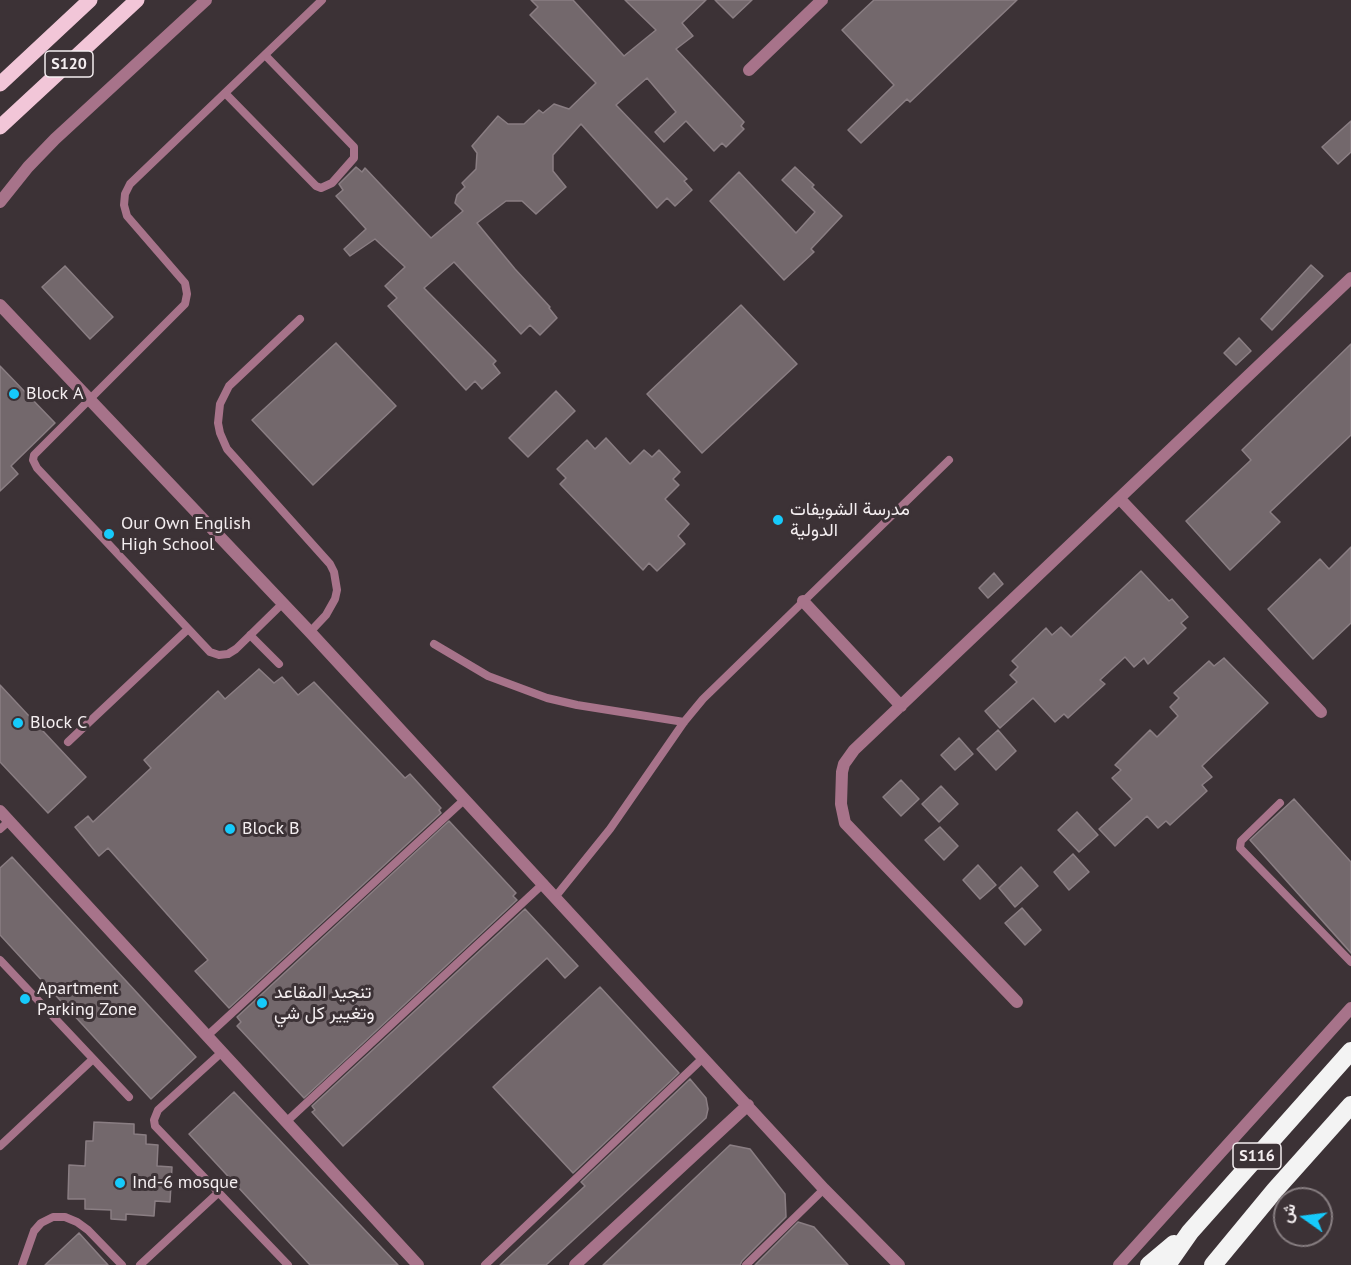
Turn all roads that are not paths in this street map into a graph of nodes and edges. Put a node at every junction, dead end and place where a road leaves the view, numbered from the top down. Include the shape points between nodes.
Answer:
1 (137, 0) edge
2 (206, 0) edge
3 (322, 0) edge
4 (822, 0) edge
5 (86, 2) edge
6 (265, 55) junction
7 (749, 70) dead end
8 (0, 84) edge
9 (225, 93) junction
10 (0, 127) edge
11 (0, 202) edge
12 (1351, 278) edge
13 (0, 304) edge
14 (300, 319) dead end
15 (90, 400) junction
16 (949, 460) dead end
17 (1120, 499) junction
18 (803, 601) junction
19 (282, 604) junction
20 (188, 629) junction
21 (310, 632) junction
22 (250, 635) junction
23 (434, 644) dead end
24 (279, 664) dead end
25 (901, 706) junction
26 (1321, 712) dead end
27 (684, 722) junction
28 (68, 742) dead end
29 (465, 799) junction
30 (1280, 803) dead end
31 (3, 820) edge
32 (544, 883) junction
33 (556, 896) junction
34 (0, 960) edge
35 (1351, 962) edge
36 (1017, 1002) dead end
37 (1351, 1008) edge
38 (207, 1036) junction
39 (222, 1052) junction
40 (1351, 1052) edge
41 (703, 1058) junction
42 (93, 1059) junction
43 (129, 1097) dead end
44 (747, 1105) junction
45 (1351, 1105) edge
46 (286, 1122) junction
47 (0, 1146) edge
48 (824, 1188) junction
49 (219, 1192) junction
50 (1190, 1232) junction
51 (22, 1265) edge
52 (122, 1265) edge
53 (140, 1265) edge
54 (288, 1265) edge
55 (418, 1265) edge
56 (485, 1265) edge
57 (575, 1265) edge
58 (746, 1265) edge
59 (898, 1265) edge
60 (1119, 1265) edge
61 (1149, 1265) edge
62 (1167, 1265) edge
63 (1213, 1265) edge

1 - 10 main road, S120
2 - 11 street via 55,139
3 - 6 lane
4 - 7 street
5 - 8 main road, S120
6 - 9 lane
6 - 9 lane via 354,147 354,158 332,183 316,186
9 - 15 lane via 130,184 125,194 127,216 179,274 187,294 178,312
12 - 17 street
13 - 15 street
14 - 21 lane via 229,386 220,404 218,423 227,449 334,572 335,599
15 - 19 street
15 - 20 lane via 34,455 34,465
16 - 18 lane
17 - 25 street
17 - 26 street
18 - 25 street
18 - 27 lane
19 - 21 street
19 - 22 lane
20 - 22 lane via 210,652 219,655 228,654
20 - 28 lane
21 - 29 street
22 - 24 lane
23 - 27 lane via 488,676 547,698
25 - 36 street via 844,764 841,804 845,823
27 - 33 lane via 610,829
29 - 32 street
29 - 38 lane
30 - 35 lane via 1241,841 1240,848
31 - 38 street
32 - 33 street
32 - 46 lane
33 - 41 street
34 - 42 lane
37 - 60 street
38 - 39 street
39 - 46 street
39 - 49 lane via 158,1110 154,1120
40 - 50 highway, S116
41 - 44 street
41 - 56 lane
42 - 43 lane
42 - 47 lane
44 - 48 street
44 - 57 street
45 - 63 highway, S116
46 - 55 street
48 - 58 lane
48 - 59 street
49 - 53 lane
49 - 54 lane
50 - 61 highway
50 - 62 highway, S116
51 - 52 lane via 34,1231 53,1217 77,1222

